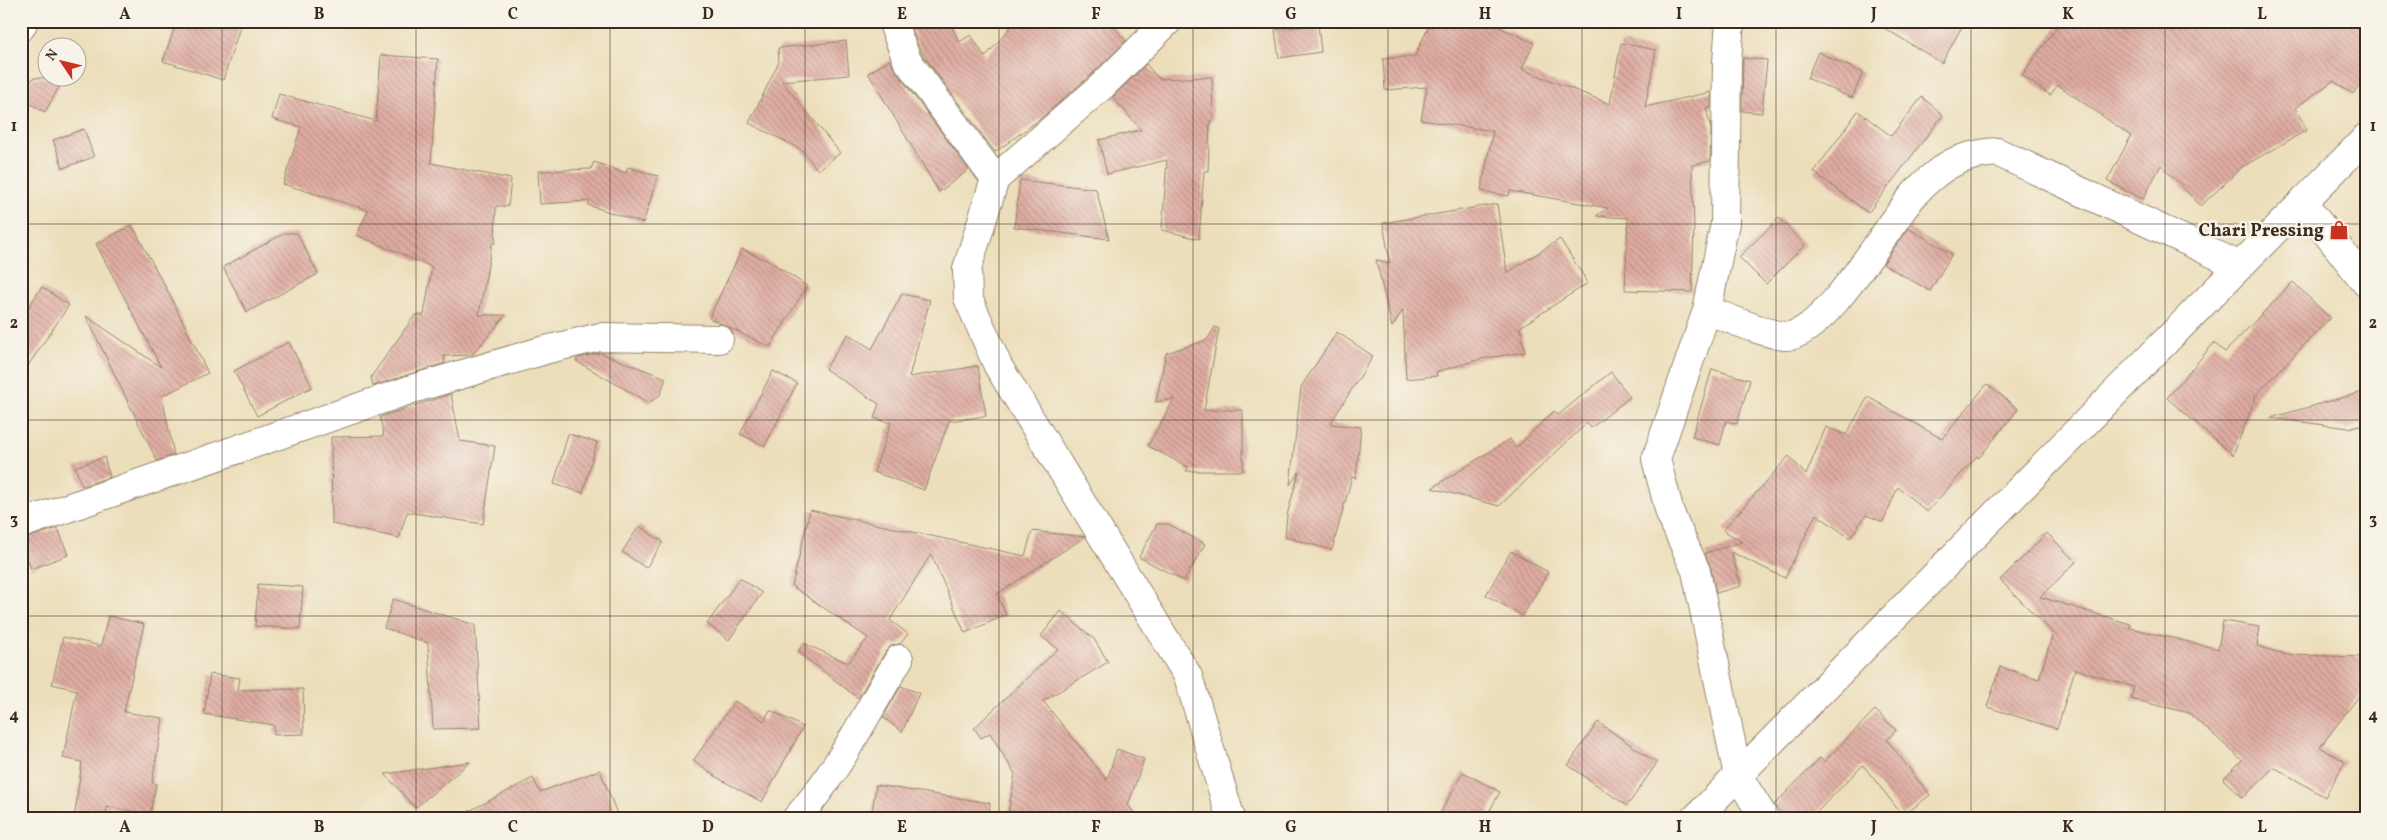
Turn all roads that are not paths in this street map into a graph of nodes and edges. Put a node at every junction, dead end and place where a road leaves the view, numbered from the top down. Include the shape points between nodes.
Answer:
1 (24, 21) edge
2 (892, 21) edge
3 (1168, 21) edge
4 (1730, 21) edge
5 (21, 27) edge
6 (2366, 138) edge
7 (995, 179) junction
8 (2302, 202) junction
9 (2240, 266) junction
10 (2366, 283) edge
11 (1707, 310) junction
12 (719, 339) dead end
13 (21, 524) edge
14 (899, 659) dead end
15 (1738, 776) junction
16 (796, 819) edge
17 (1231, 819) edge
18 (1695, 819) edge
19 (1765, 819) edge

1 - 5 street
2 - 7 street via 907,60
3 - 7 street via 1102,86
4 - 11 street via 1725,224
6 - 8 street
7 - 17 street via 967,269 968,298 998,366 1188,676
8 - 9 street
8 - 10 street
9 - 11 street via 1997,152 1968,155 1938,172 1913,196 1832,306 1808,327 1788,336
9 - 15 street
11 - 15 street via 1656,459 1670,513 1696,572
12 - 13 street via 600,337 545,350 412,389
14 - 16 street via 833,769
15 - 18 street
15 - 19 street

